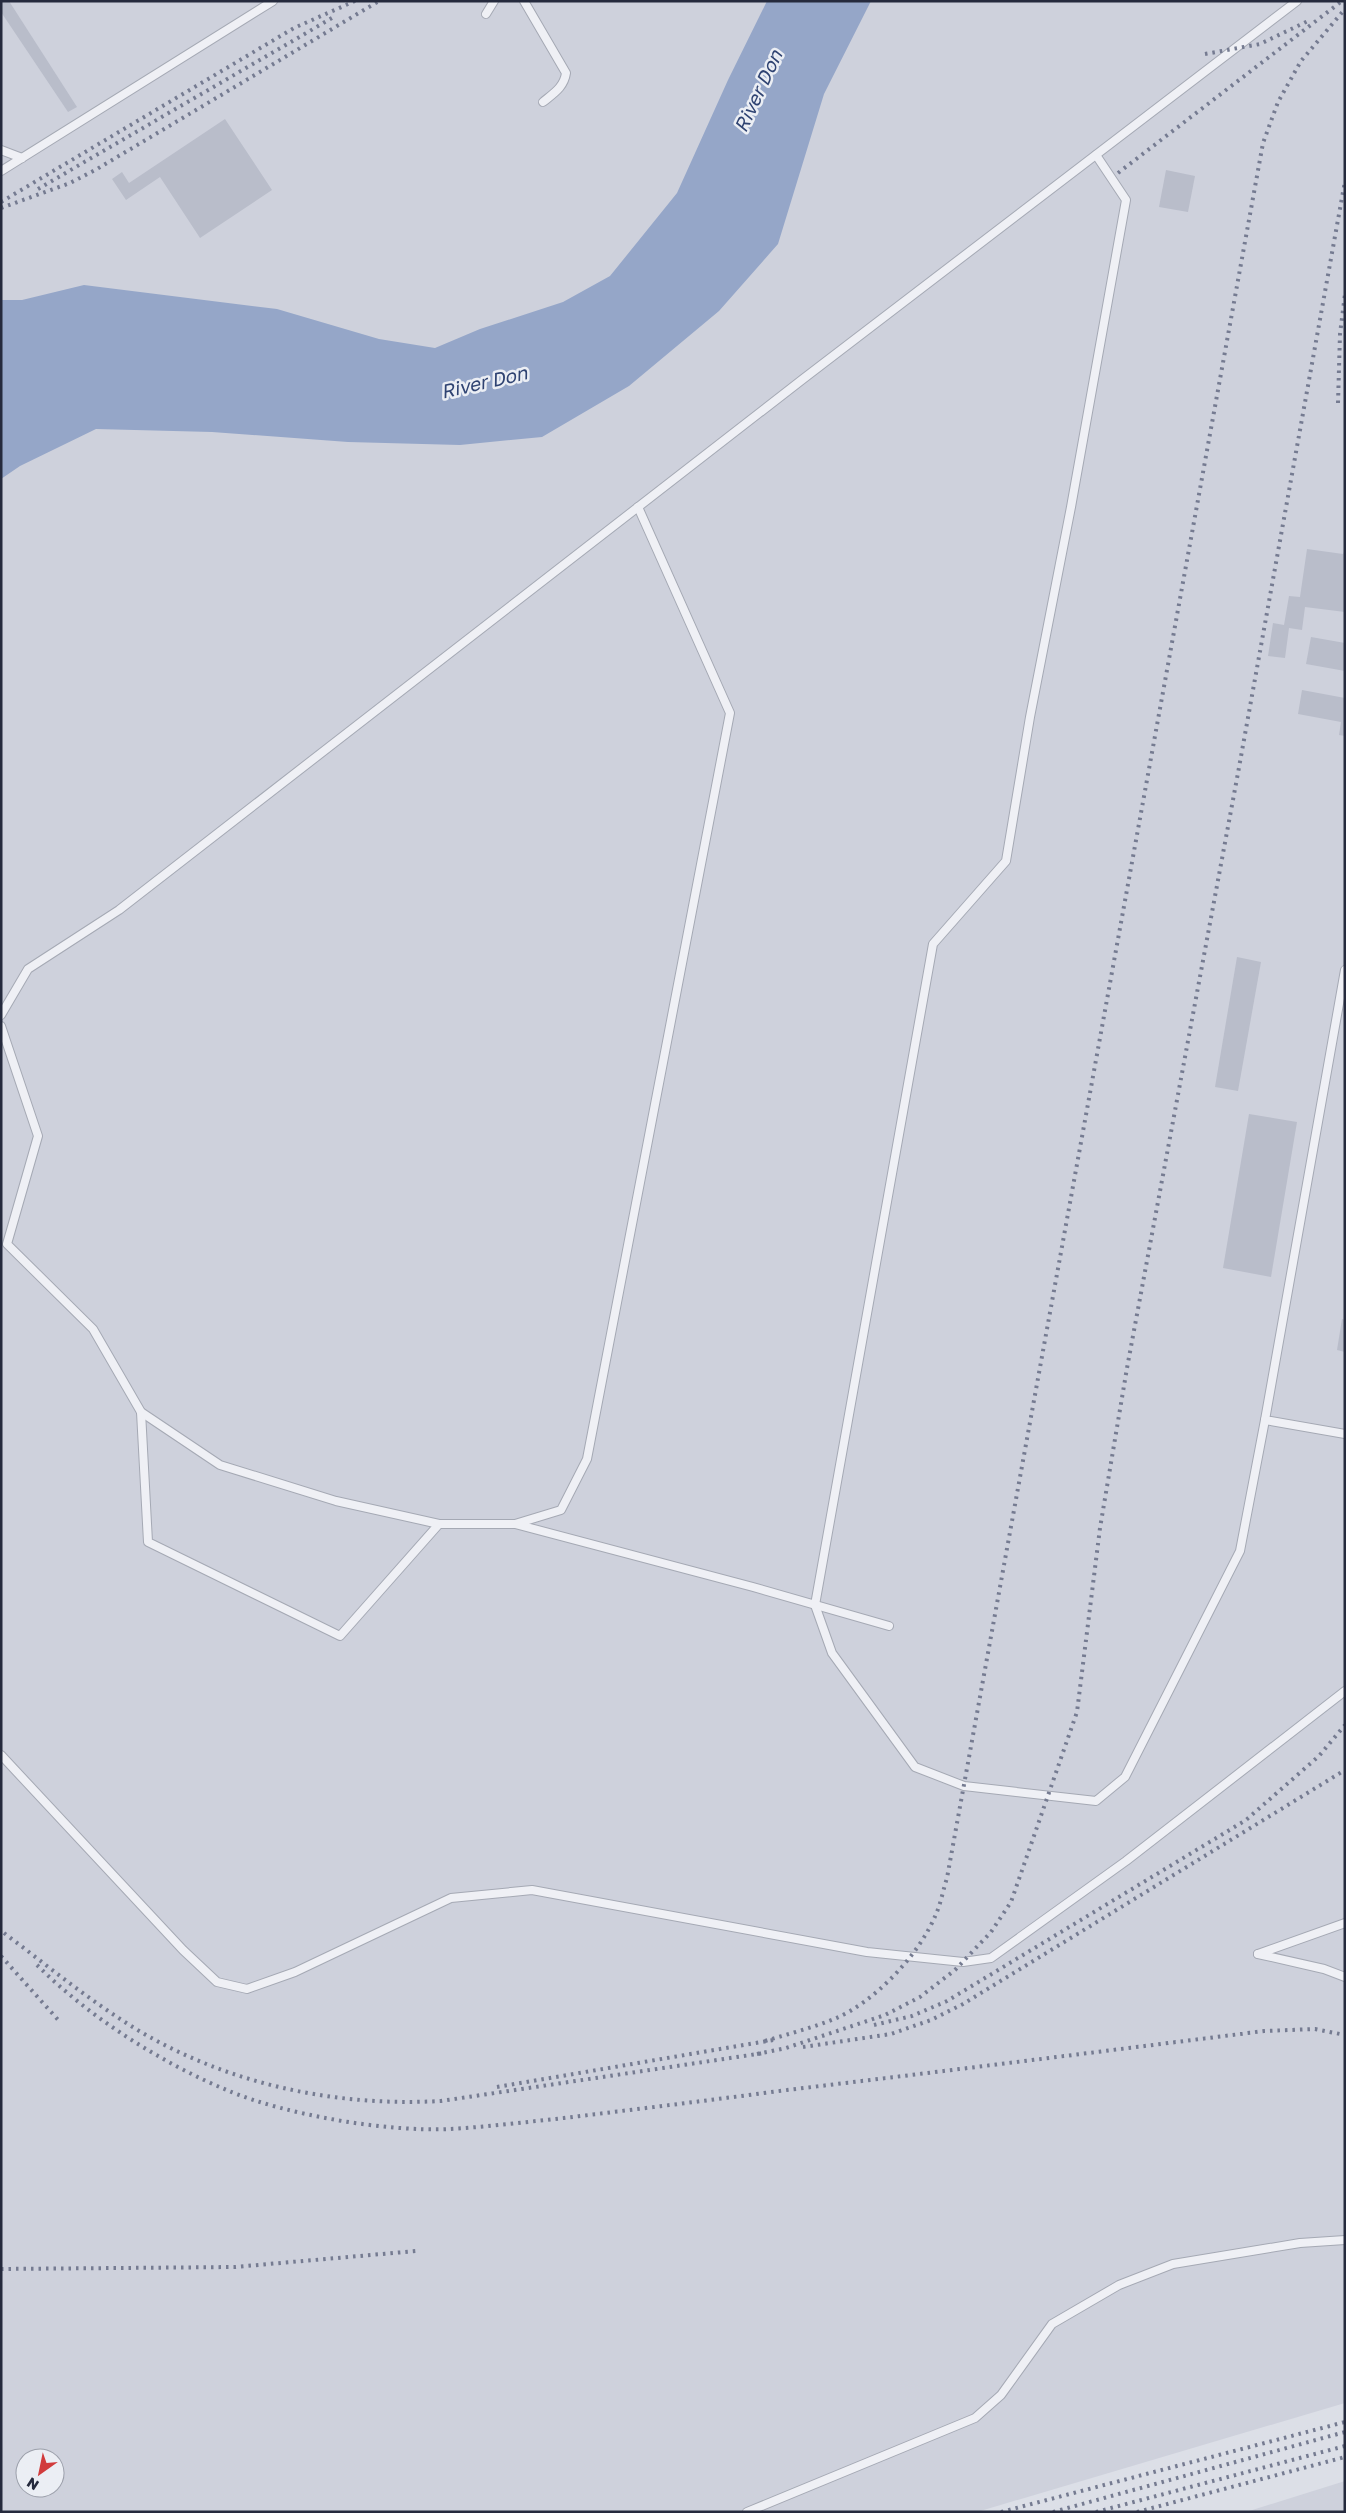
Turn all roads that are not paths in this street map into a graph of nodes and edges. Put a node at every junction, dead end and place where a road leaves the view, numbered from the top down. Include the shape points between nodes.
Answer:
1 (273, 1) edge
2 (494, 1) edge
3 (524, 1) edge
4 (1297, 1) edge
5 (486, 14) dead end
6 (543, 102) dead end
7 (1, 150) edge
8 (1096, 155) junction
9 (22, 158) junction
10 (1, 171) edge
11 (638, 507) junction
12 (1345, 970) edge
13 (1, 1014) edge
14 (1, 1026) edge
15 (141, 1412) junction
16 (1265, 1420) junction
17 (1345, 1434) edge
18 (439, 1524) junction
19 (515, 1524) junction
20 (815, 1605) junction
21 (889, 1626) dead end
22 (1345, 1691) edge
23 (1, 1755) edge
24 (1345, 1923) edge
25 (1345, 1977) edge
26 (1345, 2240) edge
27 (747, 2512) edge

1 - 9 lane
2 - 5 lane
3 - 6 lane via 566,73 560,88
4 - 8 lane
7 - 9 lane
8 - 11 lane
8 - 20 lane via 1126,200 1006,861 933,944
9 - 10 lane
11 - 13 lane via 119,910 28,969
11 - 19 lane via 730,712 587,1459 561,1510
12 - 16 lane
14 - 15 lane via 38,1136 7,1244 93,1329
15 - 18 lane via 220,1465 336,1500
15 - 18 lane via 148,1542 340,1636
16 - 17 lane
16 - 20 lane via 1240,1551 1125,1777 1096,1801 964,1786 915,1767 832,1653
18 - 19 lane
19 - 20 lane
20 - 21 lane
22 - 23 lane via 1126,1862 991,1958 963,1962 867,1952 532,1890 451,1898 295,1972 247,1988 217,1982
24 - 25 lane via 1258,1954
26 - 27 lane via 1300,2243 1173,2264 1119,2285 1052,2324 1001,2395 975,2418

